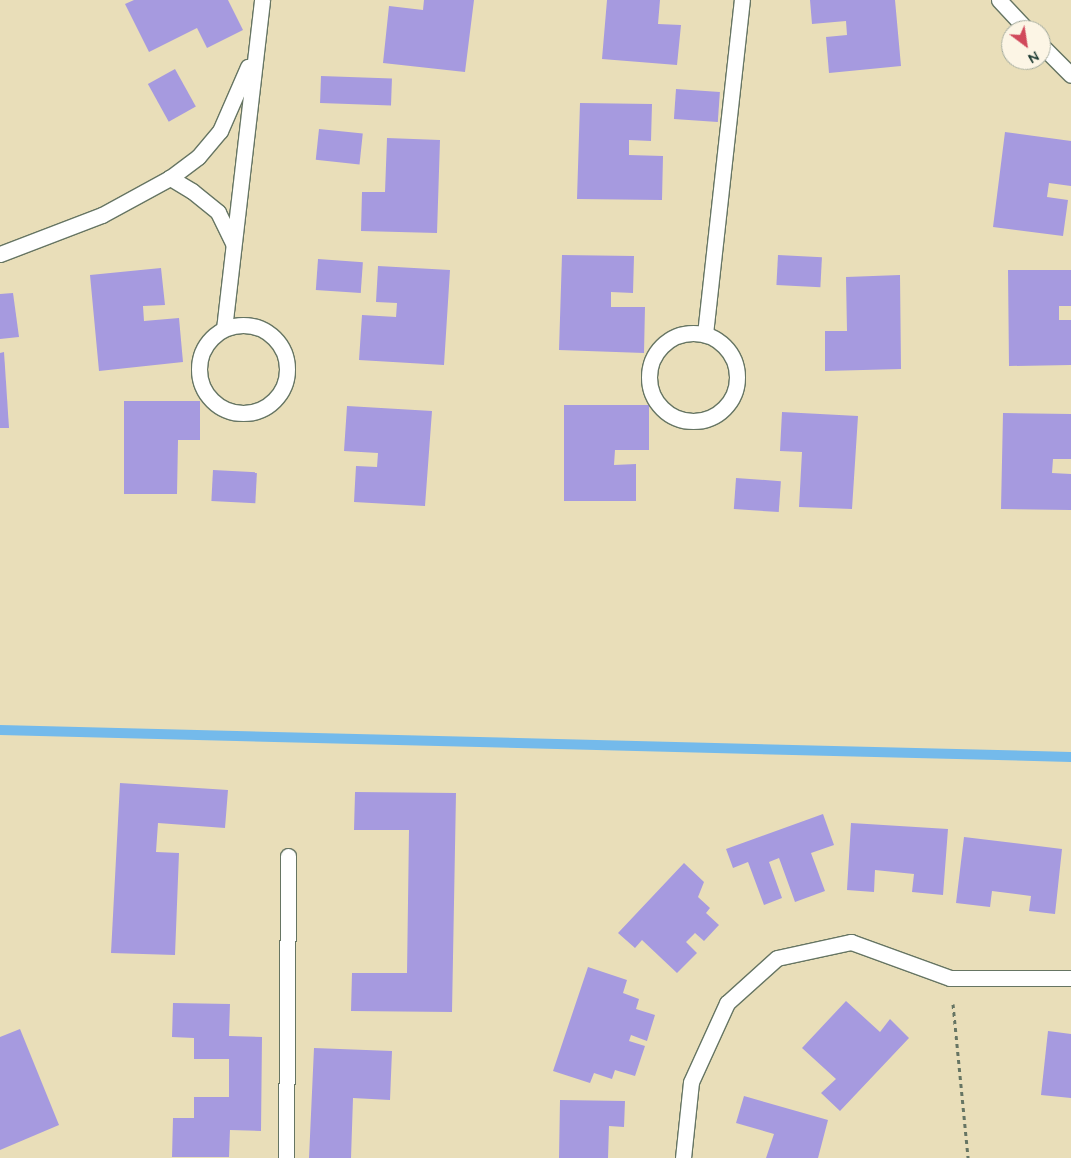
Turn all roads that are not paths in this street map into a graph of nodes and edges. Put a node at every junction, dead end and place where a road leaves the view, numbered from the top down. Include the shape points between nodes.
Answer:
1 (262, 0) edge
2 (742, 0) edge
3 (999, 0) edge
4 (1017, 20) edge
5 (257, 37) junction
6 (1051, 54) edge
7 (1071, 75) edge
8 (170, 178) junction
9 (233, 244) junction
10 (0, 254) edge
11 (224, 329) junction
12 (705, 334) junction
13 (288, 856) dead end
14 (1071, 978) edge
15 (286, 1158) edge
16 (683, 1158) edge

1 - 5 lane
2 - 12 lane
3 - 4 lane
5 - 8 lane via 242,85 220,131 198,157
5 - 9 lane
6 - 7 lane
8 - 9 lane via 218,212
8 - 10 lane via 102,215
9 - 11 lane
11 - 11 lane via 212,337 202,354 198,375 202,389 216,404 234,413 263,409 283,387 286,357 268,333 254,326
12 - 12 lane via 690,332 675,337 654,355 649,383 661,408 672,416 685,420 713,417 734,395 738,380 730,351
13 - 15 lane
14 - 16 lane via 950,978 851,942 777,958 727,1003 691,1082

